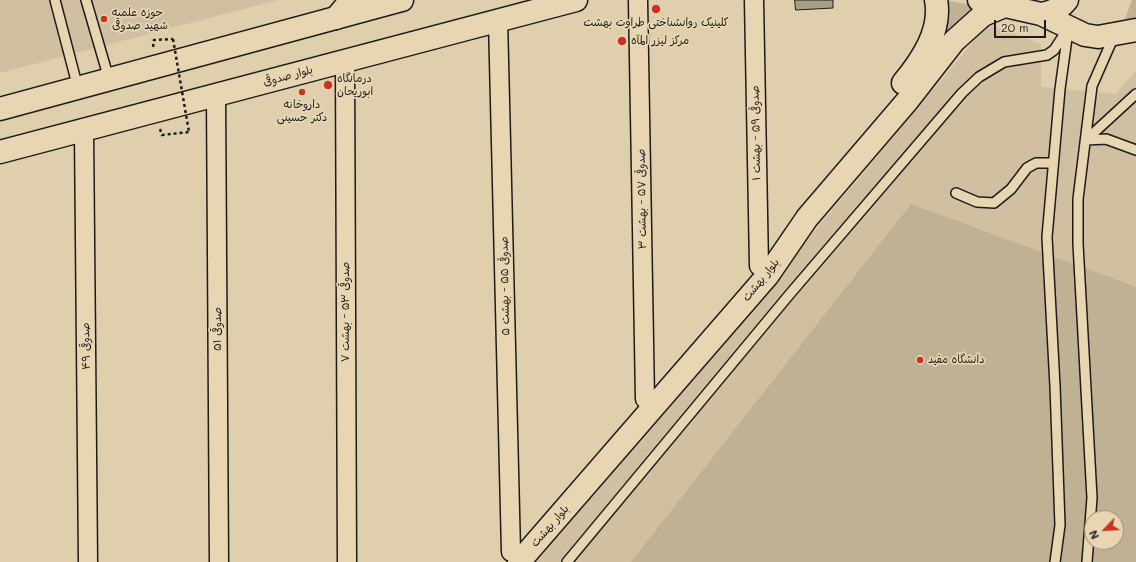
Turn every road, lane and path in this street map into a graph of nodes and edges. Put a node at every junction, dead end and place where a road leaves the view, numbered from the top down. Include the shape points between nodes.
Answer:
1 (55, 0) edge
2 (86, 0) edge
3 (351, 0) edge
4 (402, 0) edge
5 (576, 0) edge
6 (638, 0) edge
7 (754, 0) edge
8 (936, 0) edge
9 (979, 0) edge
10 (1067, 0) edge
11 (1007, 5) junction
12 (1041, 14) junction
13 (336, 18) junction
14 (498, 20) junction
15 (1069, 27) junction
16 (1136, 30) edge
17 (1114, 35) junction
18 (154, 40) dead end
19 (345, 61) junction
20 (109, 81) junction
21 (78, 89) junction
22 (1136, 94) edge
23 (216, 96) junction
24 (0, 109) edge
25 (84, 130) junction
26 (162, 135) dead end
27 (1086, 140) junction
28 (1136, 150) edge
29 (0, 152) edge
30 (1053, 162) junction
31 (956, 193) dead end
32 (758, 266) junction
33 (645, 398) junction
34 (511, 559) edge
35 (88, 562) edge
36 (219, 562) edge
37 (347, 562) edge
38 (567, 562) edge
39 (1055, 562) edge
40 (1087, 562) edge

1 - 21 lane
2 - 20 lane
3 - 13 street
4 - 13 street
5 - 14 street, بلوار صدوقی
6 - 33 street, صدوقی ۵۷ - بهشت ۳
7 - 32 street, صدوقی ۵۹ - بهشت ۱
8 - 32 street, بلوار بهشت via 935,29 918,63 799,208
9 - 11 street
10 - 12 street via 1051,13
11 - 12 street
11 - 34 street, بلوار بهشت via 983,16 954,42 807,218 768,275
12 - 15 street
13 - 20 street
14 - 19 street, بلوار صدوقی
14 - 34 street, صدوقی ۵۵ - بهشت ۵
15 - 17 street via 1098,37
15 - 30 lane
15 - 38 lane via 1054,50 1047,55 1004,62 979,77 962,93 788,296
16 - 17 street
17 - 27 lane via 1092,86
18 - 26 path, bridge via 173,39 189,132
19 - 23 street, بلوار صدوقی
19 - 37 street, صدوقی ۵۳ - بهشت ۷
20 - 21 street
21 - 24 street
22 - 27 lane
23 - 25 street, بلوار صدوقی
23 - 36 street, صدوقی ۵۱
25 - 29 street, بلوار صدوقی
25 - 35 street, صدوقی ۴۹
27 - 28 lane via 1106,139
27 - 40 lane via 1078,206 1078,244 1092,498
30 - 31 lane via 1036,163 1027,168 1011,189 994,203 977,202
30 - 39 lane via 1046,237 1056,386 1060,525
32 - 33 street, بلوار بهشت
33 - 34 street, بلوار بهشت

